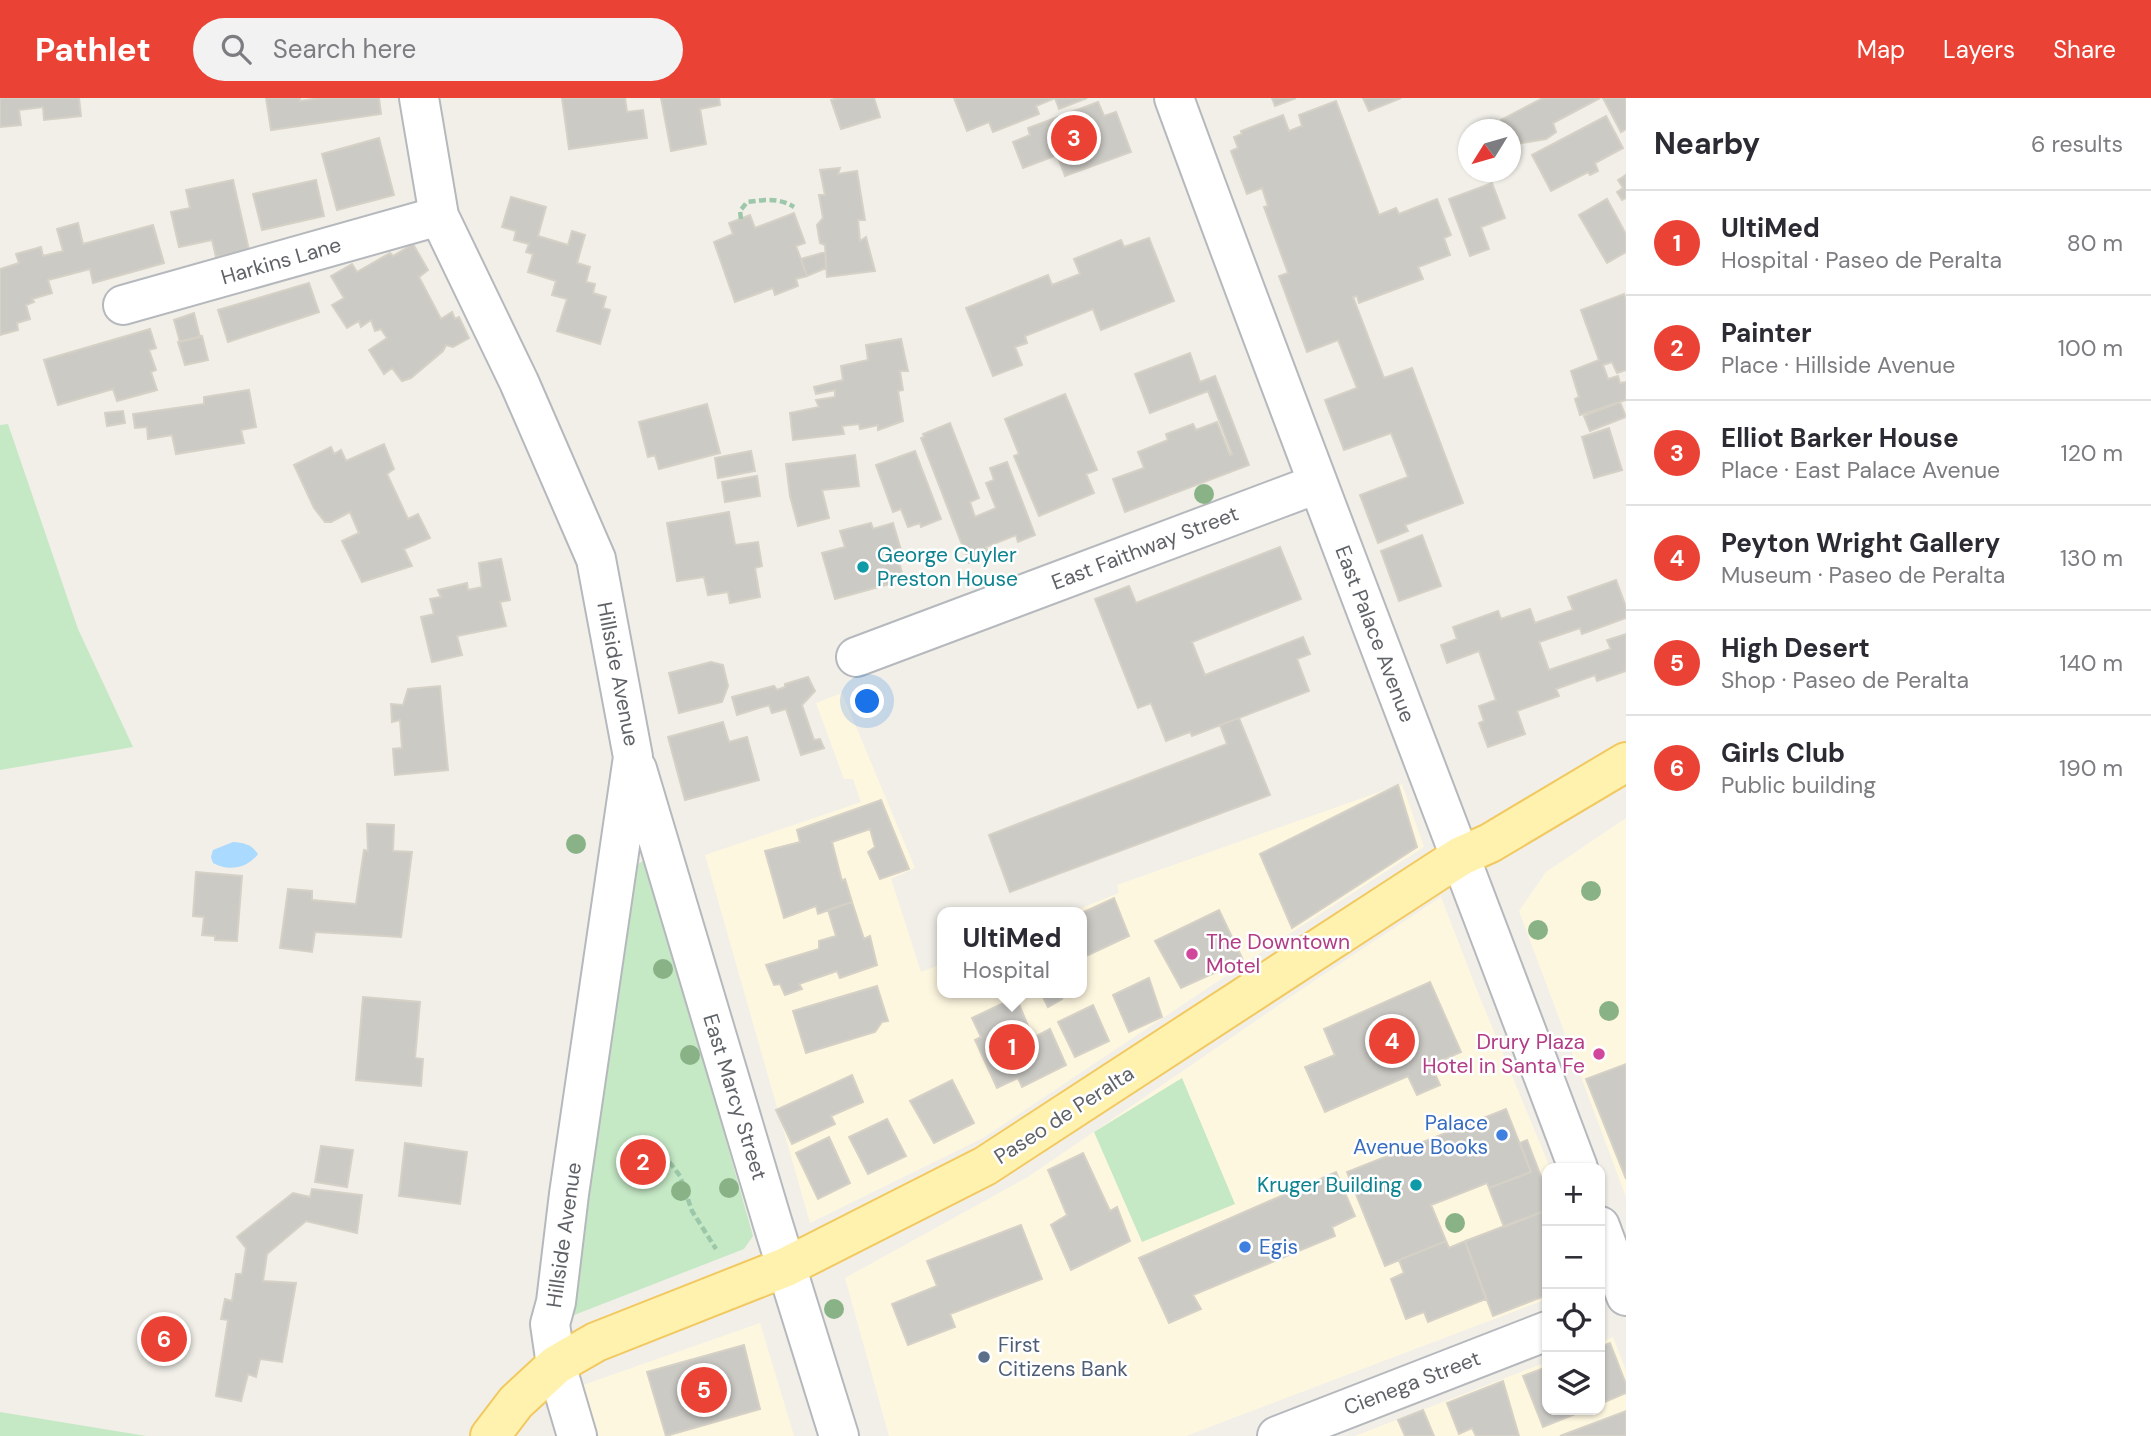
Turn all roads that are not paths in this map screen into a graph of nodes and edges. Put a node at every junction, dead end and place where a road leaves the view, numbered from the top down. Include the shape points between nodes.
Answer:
1 (419, 98) edge
2 (1174, 98) edge
3 (439, 216) junction
4 (123, 305) dead end
5 (1317, 484) junction
6 (856, 657) dead end
7 (634, 757) junction
8 (1626, 762) edge
9 (1461, 856) junction
10 (1576, 1163) edge
11 (1605, 1240) edge
12 (786, 1267) junction
13 (1626, 1298) edge
14 (1605, 1308) edge
15 (1542, 1333) edge
16 (556, 1364) junction
17 (490, 1436) edge
18 (577, 1436) edge
19 (839, 1436) edge
20 (1277, 1436) edge

1 - 3 street, Hillside Avenue
2 - 5 street, East Palace Avenue
3 - 4 street, Harkins Lane
3 - 7 street, Hillside Avenue via 519,382 596,559
5 - 6 street, East Faithway Street
5 - 9 street, East Palace Avenue
7 - 12 street, East Marcy Street
7 - 16 street, Hillside Avenue via 550,1324
8 - 9 main road, Paseo de Peralta
9 - 10 street, East Palace Avenue
9 - 12 main road, Paseo de Peralta via 985,1166
11 - 13 street
12 - 16 main road, Paseo de Peralta via 596,1342
12 - 19 street, East Marcy Street
13 - 14 street
15 - 20 street, Cienega Street
16 - 17 main road, Paseo de Peralta via 516,1402
16 - 18 street, Hillside Avenue

